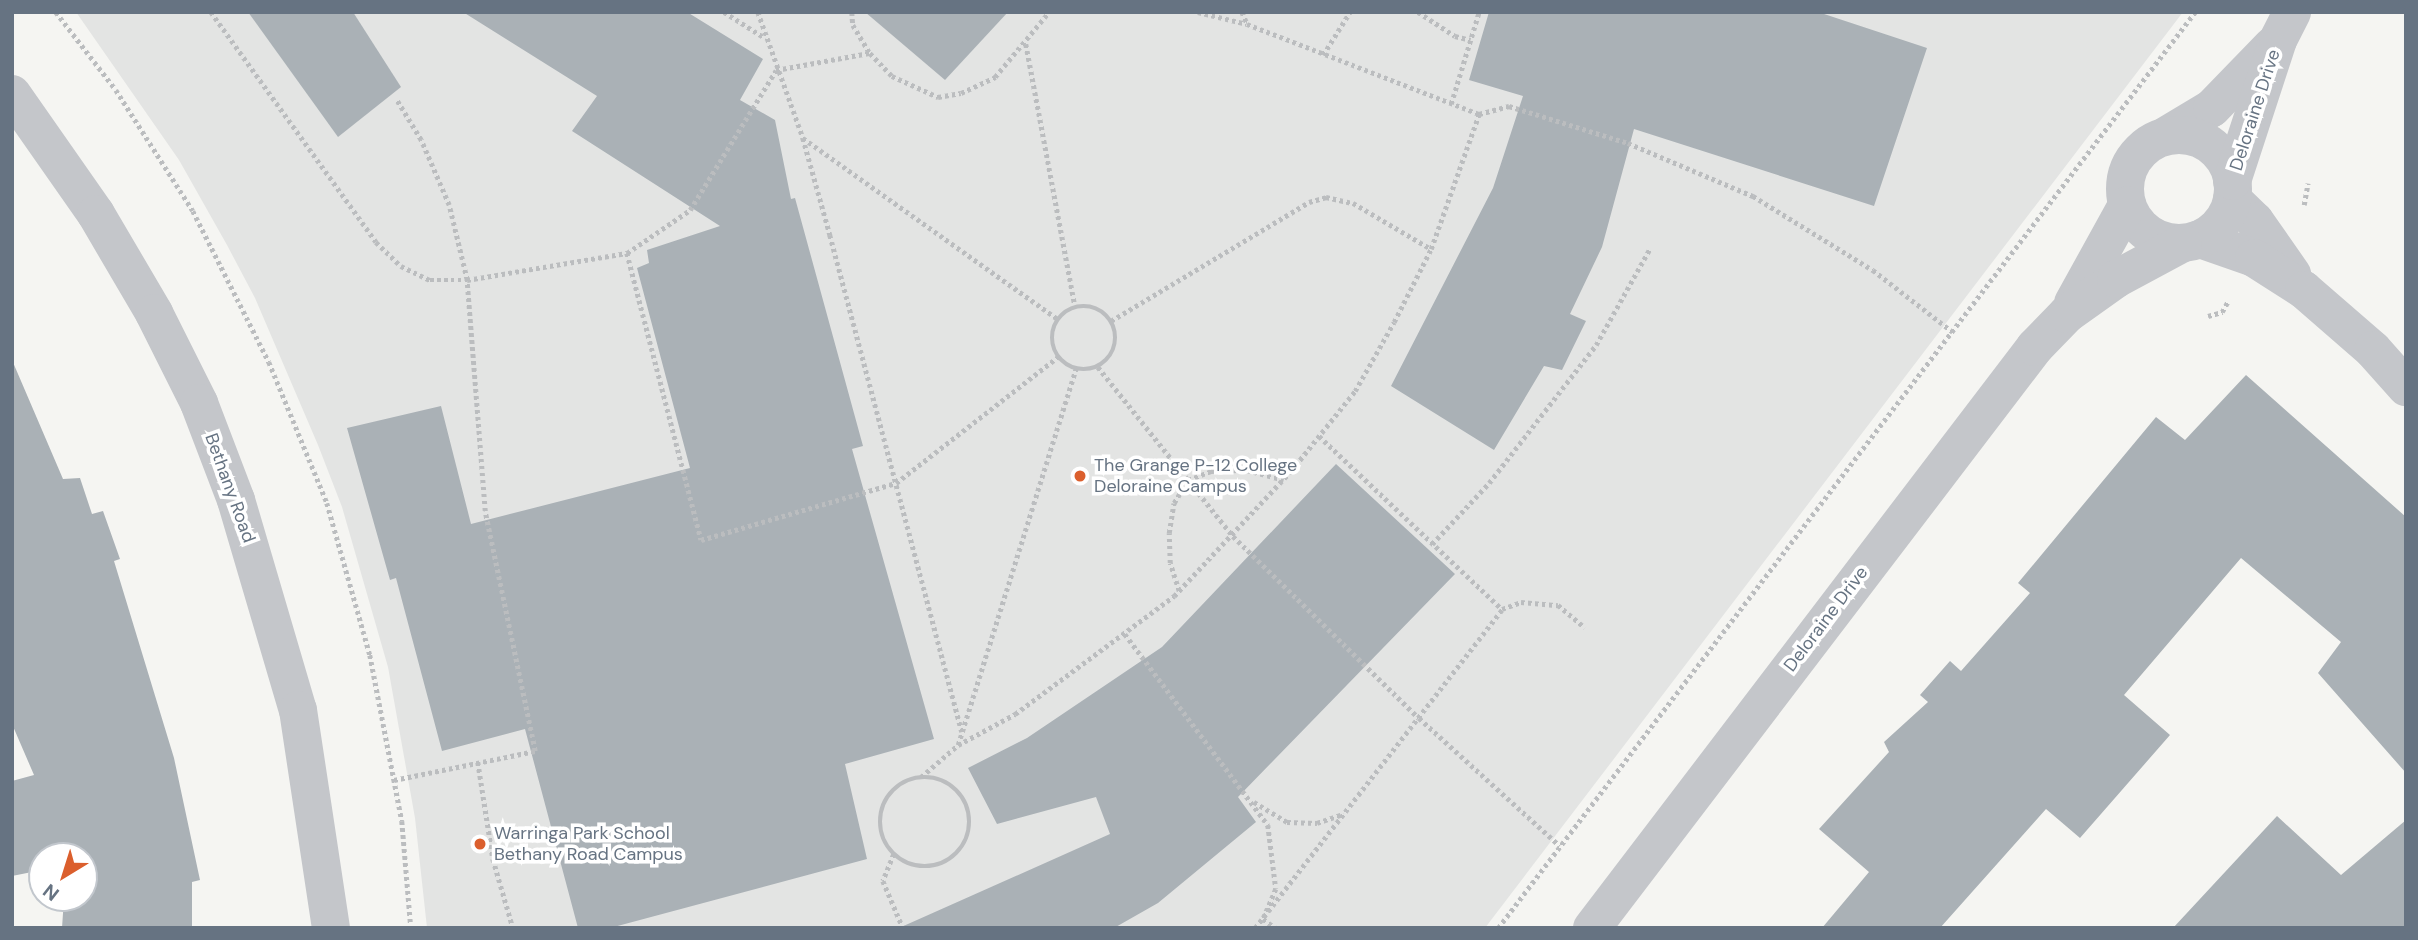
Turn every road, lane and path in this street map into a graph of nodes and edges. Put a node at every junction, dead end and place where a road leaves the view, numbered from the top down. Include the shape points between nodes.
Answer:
1 (56, 12) edge
2 (211, 12) edge
3 (724, 12) edge
4 (758, 12) edge
5 (852, 12) edge
6 (1049, 12) edge
7 (1198, 12) edge
8 (1242, 12) edge
9 (1350, 12) edge
10 (1418, 12) edge
11 (1479, 12) edge
12 (2195, 12) edge
13 (1247, 24) junction
14 (2285, 26) edge
15 (765, 38) junction
16 (1471, 40) junction
17 (1026, 44) junction
18 (870, 52) junction
19 (1323, 55) junction
20 (776, 70) junction
21 (13, 98) edge
22 (396, 99) dead end
23 (1451, 104) junction
24 (1479, 114) junction
25 (2167, 135) junction
26 (803, 138) junction
27 (2308, 183) dead end
28 (2232, 190) junction
29 (2127, 205) junction
30 (2304, 205) dead end
31 (2191, 241) junction
32 (1431, 249) junction
33 (1649, 250) dead end
34 (627, 253) junction
35 (467, 280) junction
36 (2304, 290) junction
37 (1075, 307) junction
38 (2067, 314) junction
39 (1058, 318) junction
40 (1111, 321) junction
41 (1953, 332) junction
42 (1058, 357) junction
43 (1098, 368) junction
44 (1076, 369) junction
45 (2406, 387) edge
46 (1319, 436) junction
47 (1188, 480) junction
48 (1284, 480) junction
49 (896, 483) junction
50 (1233, 536) junction
51 (1432, 544) junction
52 (1179, 591) junction
53 (1502, 609) junction
54 (1585, 628) dead end
55 (1125, 634) junction
56 (1419, 718) junction
57 (962, 732) junction
58 (958, 745) junction
59 (478, 762) junction
60 (921, 777) junction
61 (394, 780) junction
62 (1253, 801) junction
63 (1345, 814) junction
64 (1560, 846) junction
65 (894, 854) junction
66 (1263, 919) junction
67 (331, 928) edge
68 (411, 928) edge
69 (513, 928) edge
70 (904, 928) edge
71 (1255, 928) edge
72 (1276, 928) edge
73 (1497, 928) edge
74 (1592, 928) edge

1 - 61 path via 116,90 193,211 269,362 327,503 370,655
2 - 35 path via 376,242 401,266 430,280
3 - 15 path
4 - 15 path
5 - 18 path via 853,25
6 - 17 path
7 - 13 path
8 - 13 path
9 - 19 path
10 - 16 path via 1455,36
11 - 16 path
12 - 41 path
13 - 19 path
14 - 25 street, Deloraine Drive via 2212,108
14 - 28 street, Deloraine Drive
15 - 20 path
16 - 23 path
17 - 18 path via 995,77 961,93 938,97 892,76
17 - 37 path
18 - 20 path
19 - 23 path
20 - 26 path
20 - 34 path via 690,210
21 - 67 street, Bethany Road via 96,214 154,313 199,404 236,500 298,709
22 - 35 path via 421,140 449,205
23 - 24 path
24 - 32 path
24 - 41 path via 1509,106 1628,144 1752,196 1872,270
25 - 28 street via 2197,137 2210,144 2221,154
25 - 29 street via 2151,142 2128,169
26 - 39 path
26 - 49 path
27 - 30 path
28 - 31 street via 2221,222
28 - 36 street
29 - 31 street via 2135,221 2149,233
29 - 38 street, Deloraine Drive
31 - 36 street via 2254,258
31 - 38 street, Deloraine Drive via 2116,279
32 - 40 path via 1353,203 1326,197 1309,202
32 - 46 path via 1355,391
33 - 51 path via 1597,345 1489,483
34 - 35 path
34 - 49 path via 701,540
35 - 59 path via 485,511 534,751
36 - 45 street via 2373,350
37 - 39 path
37 - 40 path via 1095,308
38 - 74 street, Deloraine Drive via 1997,393
39 - 42 path via 1052,338
40 - 43 path via 1116,342
41 - 64 path
42 - 44 path
42 - 49 path
43 - 44 path
43 - 47 path
44 - 57 path
46 - 48 path
46 - 51 path
47 - 48 path via 1211,471 1247,470
47 - 50 path
47 - 52 path via 1174,503 1169,533 1170,563
48 - 50 path
49 - 57 path
50 - 52 path
50 - 56 path
51 - 53 path
52 - 55 path
53 - 54 path via 1521,601 1558,605
53 - 56 path
55 - 58 path via 1015,715
55 - 62 path
56 - 63 path
56 - 64 path
57 - 58 path
58 - 60 path
59 - 61 path
59 - 69 path via 493,859
60 - 65 path via 895,789 880,814 880,828
60 - 65 path via 950,784 960,795 968,808 967,838 948,860 934,866 905,863
61 - 68 path
62 - 63 path via 1287,822 1317,823
62 - 66 path via 1268,825 1275,858 1276,889
63 - 66 path
64 - 73 path
65 - 70 path via 883,881
66 - 71 path
66 - 72 path

